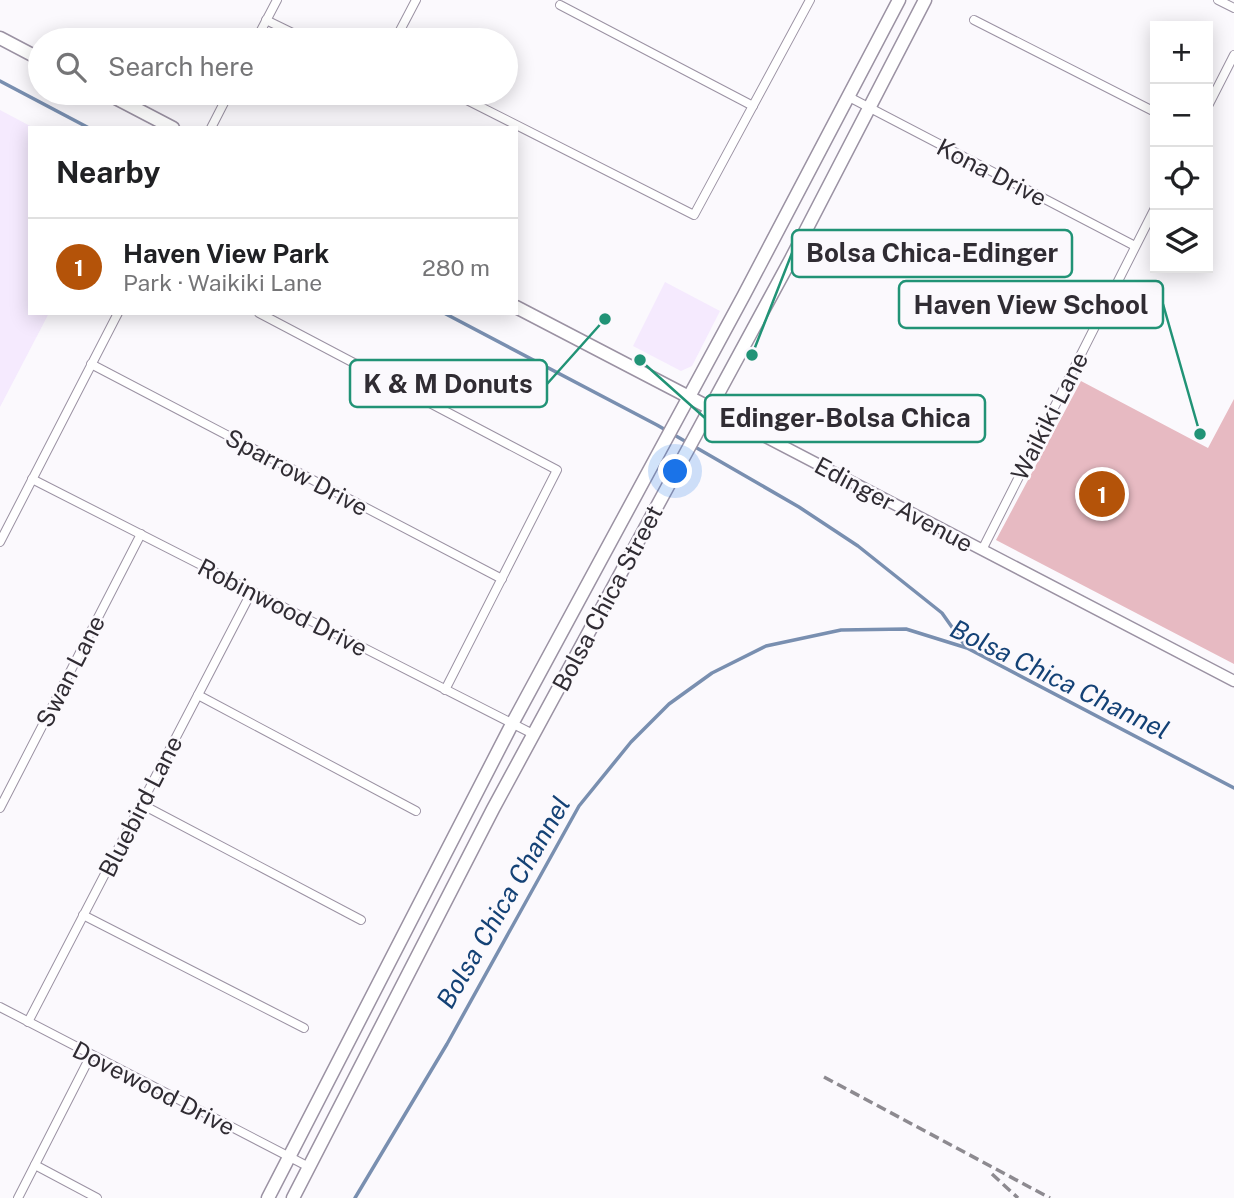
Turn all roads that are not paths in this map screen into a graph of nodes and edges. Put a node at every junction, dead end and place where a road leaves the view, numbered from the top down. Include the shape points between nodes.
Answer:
1 (277, 0) edge
2 (416, 0) edge
3 (810, 0) edge
4 (899, 0) edge
5 (925, 0) edge
6 (1218, 0) edge
7 (560, 5) dead end
8 (1234, 8) edge
9 (266, 20) junction
10 (974, 20) dead end
11 (262, 28) edge
12 (282, 28) edge
13 (401, 28) edge
14 (0, 38) edge
15 (28, 53) edge
16 (1234, 55) edge
17 (1213, 96) edge
18 (849, 97) junction
19 (129, 105) edge
20 (223, 105) edge
21 (477, 105) edge
22 (753, 106) junction
23 (869, 108) junction
24 (1150, 109) edge
25 (169, 126) edge
26 (212, 126) edge
27 (1154, 210) edge
28 (1135, 246) junction
29 (769, 248) junction
30 (791, 259) junction
31 (518, 308) edge
32 (117, 315) edge
33 (264, 315) edge
34 (91, 364) junction
35 (689, 397) junction
36 (710, 408) junction
37 (32, 479) junction
38 (141, 534) junction
39 (0, 542) edge
40 (982, 550) junction
41 (502, 579) junction
42 (252, 591) junction
43 (1234, 681) edge
44 (445, 690) junction
45 (198, 695) junction
46 (512, 724) junction
47 (533, 734) junction
48 (141, 804) junction
49 (0, 808) edge
50 (416, 811) dead end
51 (83, 915) junction
52 (361, 920) dead end
53 (0, 1007) edge
54 (28, 1022) junction
55 (304, 1028) dead end
56 (91, 1055) junction
57 (288, 1157) junction
58 (35, 1166) junction
59 (309, 1167) junction
60 (18, 1198) edge
61 (97, 1198) edge
62 (268, 1198) edge
63 (293, 1198) edge

1 - 9 street
2 - 13 street
3 - 22 street
4 - 18 main road, Bolsa Chica Street
5 - 23 main road, Bolsa Chica Street
6 - 8 street
7 - 22 street
9 - 11 street
9 - 12 street
10 - 24 street
14 - 15 main road
16 - 17 street
18 - 23 street, Kona Drive
18 - 29 main road, Bolsa Chica Street
19 - 25 main road
20 - 26 street
21 - 22 street via 694,215
23 - 28 street, Kona Drive
23 - 30 main road, Bolsa Chica Street
27 - 28 street, Waikiki Lane
28 - 40 street, Waikiki Lane
29 - 30 main road
29 - 35 main road, Bolsa Chica Street
30 - 36 main road, Bolsa Chica Street
31 - 35 main road, Edinger Avenue
32 - 34 street
33 - 41 street via 557,470
34 - 37 street
34 - 41 street, Sparrow Drive
35 - 36 main road, Edinger Avenue
35 - 46 main road, Bolsa Chica Street
36 - 40 main road, Edinger Avenue
36 - 47 main road, Bolsa Chica Street
37 - 38 street, Robinwood Drive
37 - 39 street
38 - 42 street, Robinwood Drive
38 - 49 street, Swan Lane
40 - 43 main road, Edinger Avenue
41 - 44 street
42 - 44 street, Robinwood Drive
42 - 45 street, Bluebird Lane
44 - 46 street, Robinwood Drive
45 - 48 street, Bluebird Lane
45 - 50 street
46 - 47 street, Robinwood Drive
46 - 57 main road, Bolsa Chica Street
47 - 59 main road, Bolsa Chica Street
48 - 51 street, Bluebird Lane
48 - 52 street
51 - 54 street, Bluebird Lane
51 - 55 street
53 - 54 street, Dovewood Drive
54 - 56 street, Dovewood Drive
56 - 57 street, Dovewood Drive
56 - 58 street
57 - 59 street, Dovewood Drive
57 - 62 main road, Bolsa Chica Street
58 - 60 street
58 - 61 street
59 - 63 main road, Bolsa Chica Street

